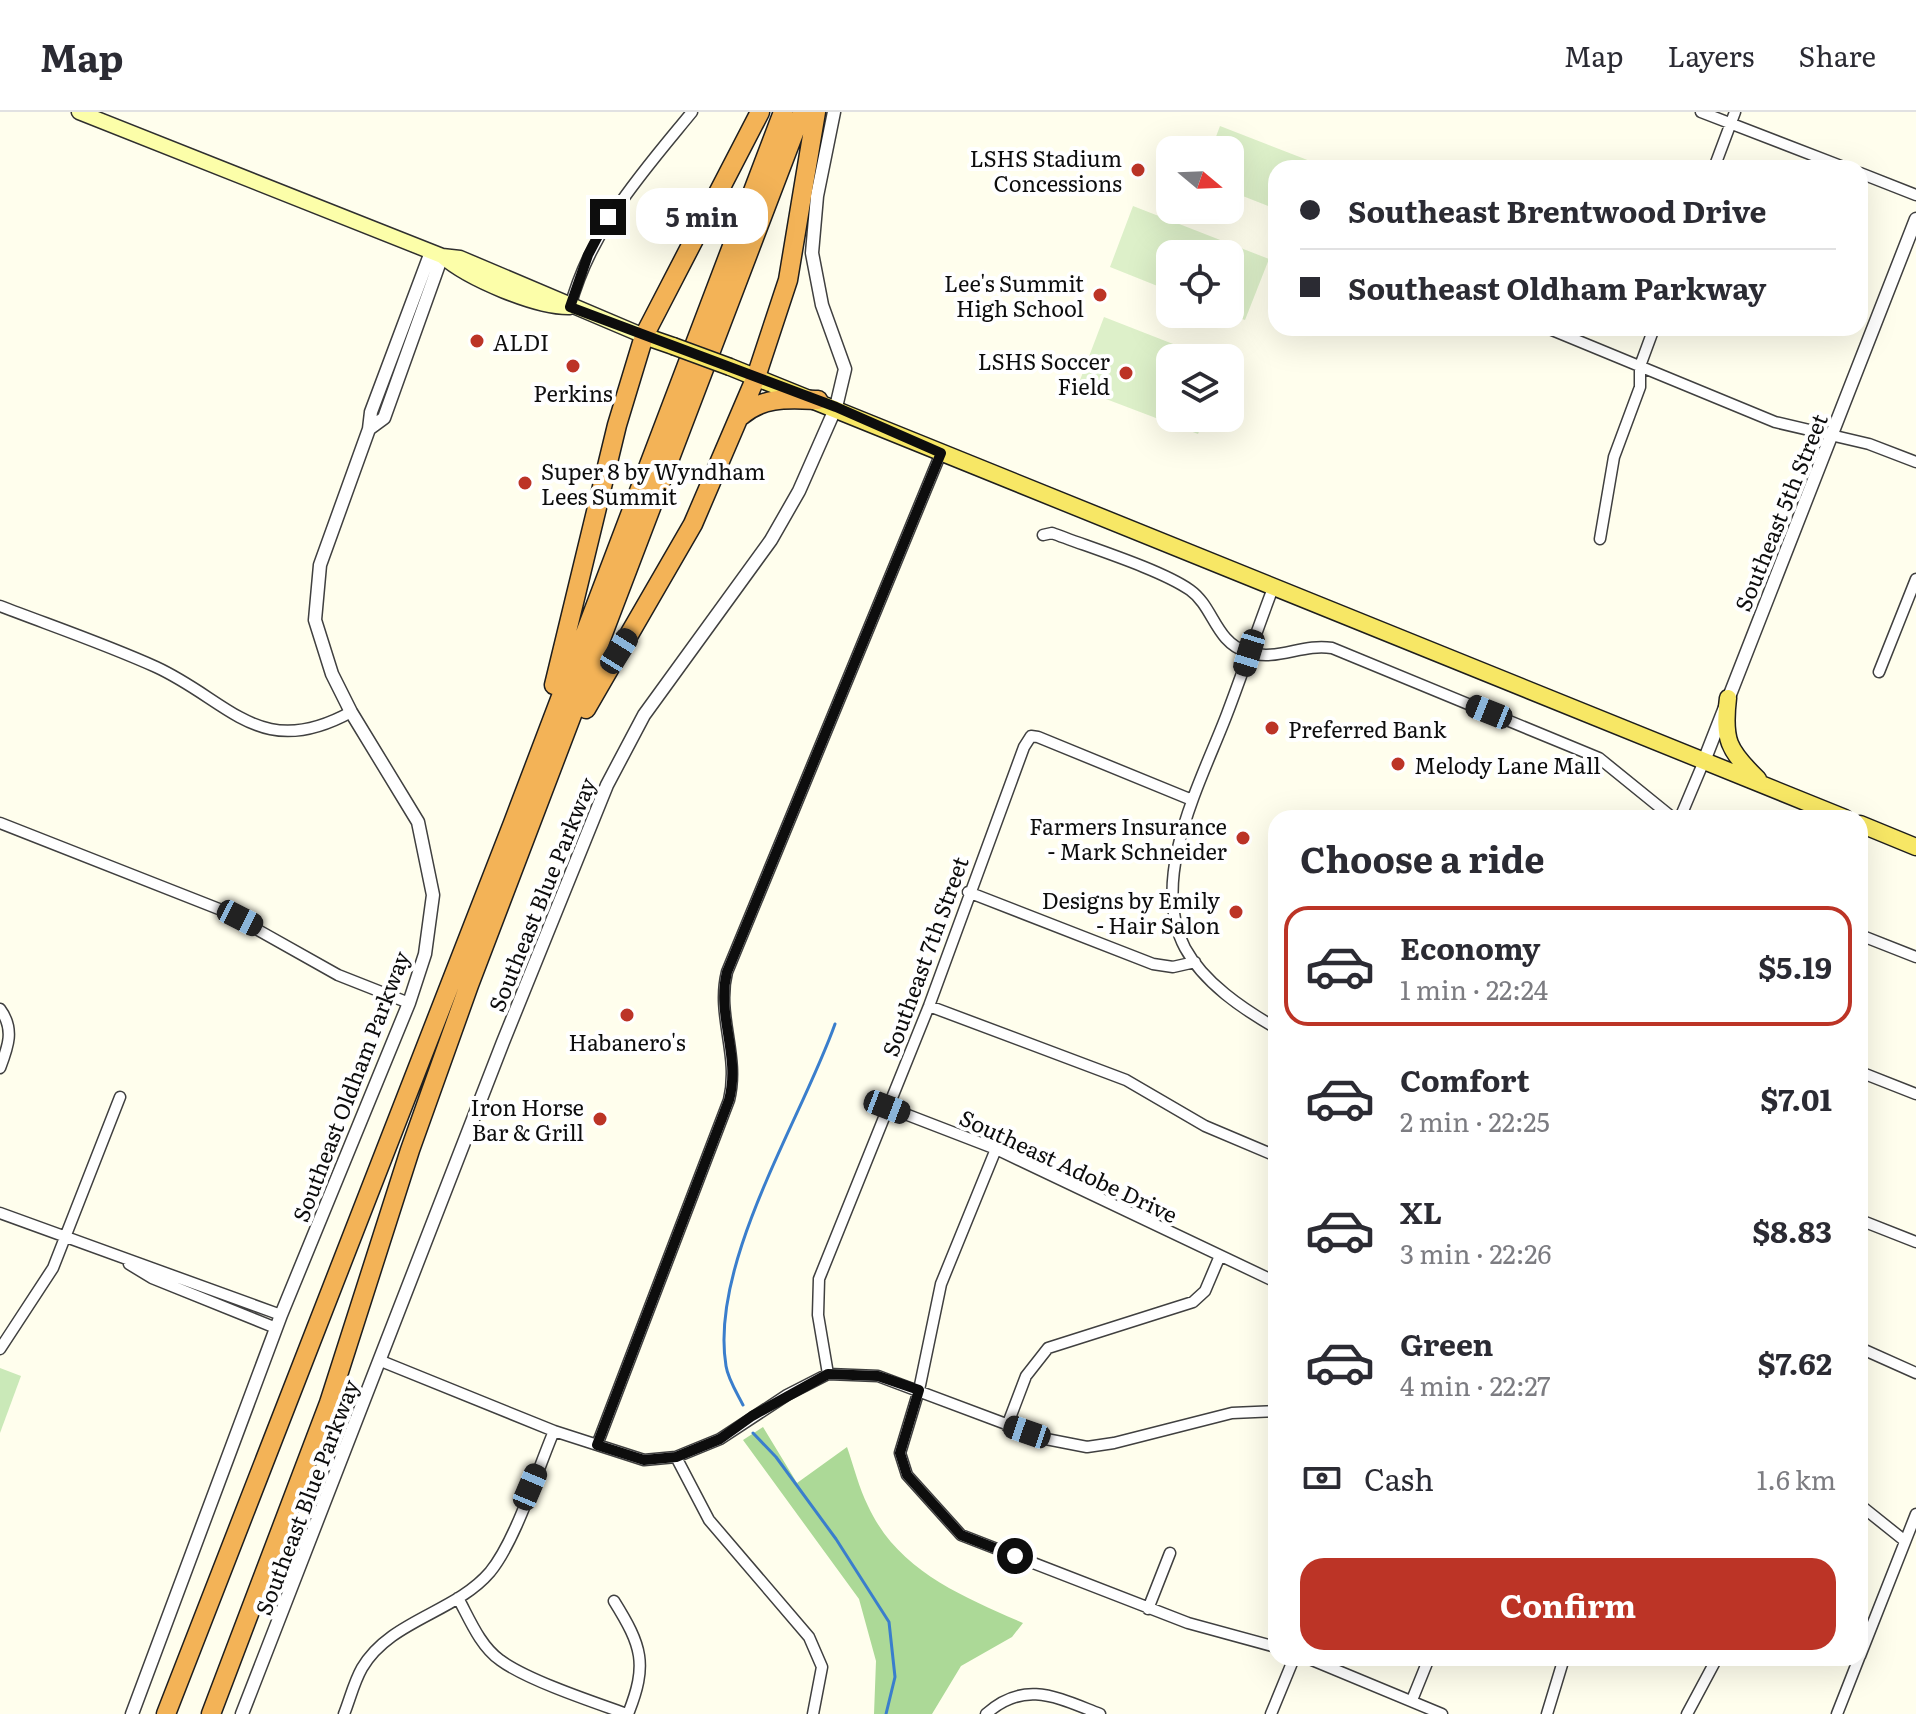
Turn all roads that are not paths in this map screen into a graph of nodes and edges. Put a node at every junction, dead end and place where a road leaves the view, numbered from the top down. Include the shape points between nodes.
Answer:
1 (692, 112) edge
2 (760, 112) edge
3 (783, 112) edge
4 (802, 112) edge
5 (816, 112) edge
6 (834, 112) edge
7 (1701, 112) edge
8 (1735, 112) edge
9 (84, 113) edge
10 (1730, 123) junction
11 (1717, 160) edge
12 (1825, 160) edge
13 (1868, 176) edge
14 (1916, 195) edge
15 (1916, 219) edge
16 (437, 254) junction
17 (570, 307) junction
18 (644, 336) junction
19 (1567, 336) edge
20 (1651, 336) edge
21 (1640, 366) junction
22 (756, 377) junction
23 (827, 403) junction
24 (739, 418) junction
25 (1832, 434) junction
26 (941, 453) junction
27 (1916, 462) edge
28 (1043, 535) dead end
29 (1600, 539) dead end
30 (1916, 579) edge
31 (1273, 588) junction
32 (0, 606) edge
33 (1249, 653) junction
34 (1879, 672) dead end
35 (1728, 698) junction
36 (351, 712) junction
37 (1704, 761) junction
38 (1765, 785) junction
39 (541, 796) junction
40 (1192, 800) junction
41 (1663, 810) edge
42 (1683, 810) edge
43 (1826, 810) edge
44 (0, 823) edge
45 (513, 823) junction
46 (1868, 827) edge
47 (1916, 847) edge
48 (968, 892) junction
49 (1868, 938) edge
50 (1916, 957) edge
51 (1195, 962) junction
52 (409, 1003) junction
53 (929, 1006) junction
54 (0, 1009) edge
55 (1268, 1023) edge
56 (0, 1068) edge
57 (1868, 1075) edge
58 (1916, 1094) edge
59 (120, 1097) dead end
60 (887, 1107) junction
61 (996, 1149) junction
62 (1268, 1153) edge
63 (0, 1213) edge
64 (1868, 1223) edge
65 (66, 1239) junction
66 (1916, 1242) edge
67 (1219, 1258) junction
68 (120, 1259) junction
69 (1268, 1279) edge
70 (281, 1315) junction
71 (276, 1328) junction
72 (0, 1349) edge
73 (1868, 1352) edge
74 (381, 1361) junction
75 (1916, 1373) edge
76 (828, 1374) junction
77 (919, 1390) junction
78 (1268, 1411) edge
79 (1007, 1426) junction
80 (554, 1431) junction
81 (597, 1445) junction
82 (676, 1457) junction
83 (1868, 1511) edge
84 (1916, 1514) edge
85 (1905, 1541) junction
86 (1170, 1553) dead end
87 (458, 1598) junction
88 (614, 1601) dead end
89 (1148, 1609) junction
90 (1868, 1636) edge
91 (1268, 1645) edge
92 (1291, 1666) edge
93 (1327, 1666) edge
94 (1426, 1666) edge
95 (1562, 1666) edge
96 (1713, 1666) edge
97 (1856, 1666) edge
98 (1412, 1700) junction
99 (132, 1714) edge
100 (166, 1714) edge
101 (211, 1714) edge
102 (242, 1714) edge
103 (344, 1714) edge
104 (627, 1714) edge
105 (813, 1714) edge
106 (986, 1714) edge
107 (1100, 1714) edge
108 (1271, 1714) edge
109 (1442, 1714) edge
110 (1547, 1714) edge
111 (1687, 1714) edge
112 (1837, 1714) edge

1 - 17 street via 608,217
2 - 18 highway
3 - 45 highway
4 - 39 highway
5 - 22 highway via 788,280
6 - 23 street, Southeast Blue Parkway via 812,253 822,305 845,369
7 - 10 street
8 - 10 street
9 - 16 main road
10 - 11 street
10 - 12 street
13 - 14 street
15 - 25 street, Southeast 5th Street
16 - 17 main road via 558,297
16 - 36 street, Southeast Oldham Parkway via 384,418 369,429 320,565 315,620
17 - 18 main road
18 - 22 main road, bridge
18 - 45 highway via 617,425 557,677 512,805
19 - 21 street
20 - 21 street
21 - 25 street via 1775,422
21 - 29 street via 1640,387 1614,457
22 - 23 main road
22 - 24 highway
23 - 24 highway via 781,398 754,405
23 - 26 main road
23 - 74 street, Southeast Blue Parkway via 799,491 771,540 654,701 607,785
24 - 39 highway via 693,524 594,691 552,786
25 - 27 street
25 - 35 street, Southeast 5th Street
26 - 31 main road
26 - 81 street via 727,972 723,1000 734,1061 729,1100
28 - 33 street via 1052,533 1191,590 1223,638
30 - 34 street
31 - 33 street
31 - 37 main road
32 - 36 street via 154,666 234,717 265,728 311,729
33 - 40 street
33 - 41 street via 1271,656 1332,648 1599,758
35 - 37 street, Southeast 5th Street
35 - 38 main road via 1729,746
36 - 52 street, Southeast Oldham Parkway via 418,822 433,895 425,954
37 - 38 main road
37 - 42 street, Southeast 5th Street
38 - 43 main road
39 - 101 highway via 410,1150 329,1403
40 - 48 street, Southeast 7th Street via 1031,736
40 - 51 street via 1173,897 1180,935
44 - 52 street via 224,911 338,975
45 - 100 highway
46 - 47 main road
48 - 51 street via 1153,964
48 - 53 street, Southeast 7th Street
49 - 50 street
51 - 55 street via 1237,1004
52 - 70 street, Southeast Oldham Parkway
53 - 60 street, Southeast 7th Street
53 - 62 street via 1126,1080 1205,1126
54 - 56 street via 10,1039
57 - 58 street
59 - 65 street
60 - 61 street, Southeast Adobe Drive
60 - 76 street, Southeast 7th Street via 819,1279 818,1315
61 - 67 street, Southeast Adobe Drive
61 - 77 street via 941,1284
63 - 65 street
64 - 66 street
65 - 68 street
65 - 72 street via 33,1304
67 - 69 street, Southeast Adobe Drive
67 - 79 street via 1205,1291 1193,1302 1048,1348 1026,1376
68 - 70 street
68 - 71 street via 152,1278
70 - 71 street, Southeast Oldham Parkway
71 - 99 street, Southeast Oldham Parkway
73 - 75 street
74 - 80 street
74 - 102 street, Southeast Blue Parkway
76 - 77 street via 878,1376
76 - 82 street via 720,1439
77 - 79 street
77 - 89 street via 900,1453 907,1475 961,1535
78 - 79 street via 1232,1413 1087,1447
80 - 81 street
80 - 87 street via 507,1543 489,1572
81 - 82 street via 644,1460
82 - 105 street via 709,1520 809,1637 822,1667
83 - 85 street
84 - 85 street
85 - 90 street
86 - 89 street
87 - 103 street via 391,1637 362,1667
87 - 104 street via 499,1660
88 - 104 street via 641,1652 636,1695
89 - 91 street
92 - 108 street
93 - 98 street
94 - 98 street
95 - 110 street
96 - 111 street
97 - 112 street
98 - 109 street
106 - 107 street via 1010,1699 1045,1693

